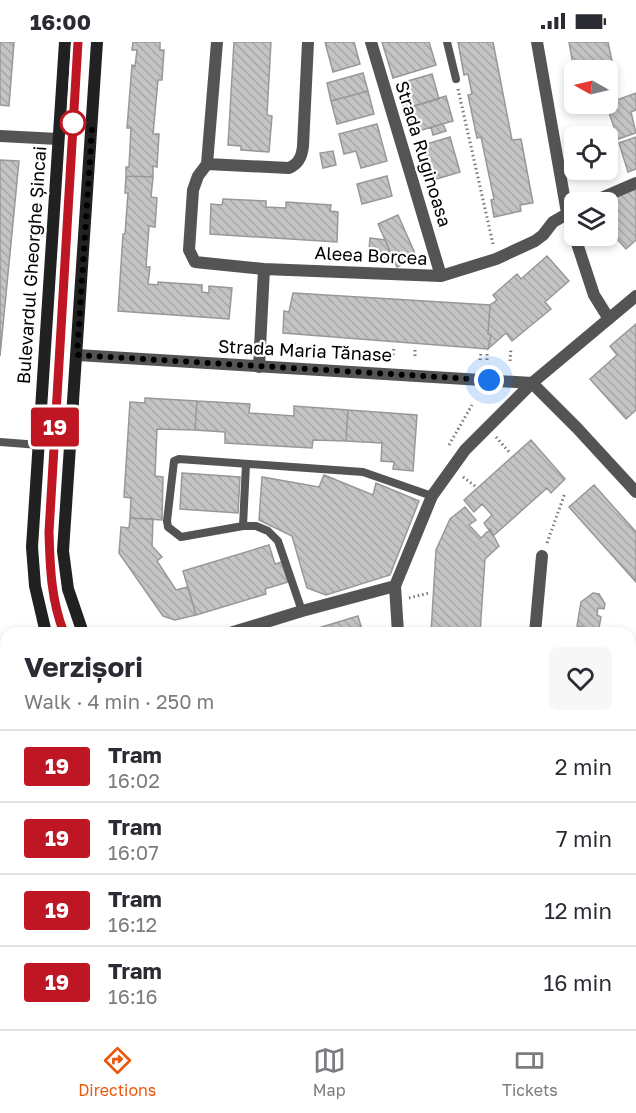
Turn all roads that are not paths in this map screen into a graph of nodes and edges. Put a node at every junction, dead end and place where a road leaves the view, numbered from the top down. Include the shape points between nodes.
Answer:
1 (64, 42) edge
2 (98, 42) edge
3 (217, 42) edge
4 (308, 42) edge
5 (371, 42) edge
6 (447, 42) edge
7 (537, 42) edge
8 (456, 79) road end
9 (0, 136) edge
10 (58, 139) junction
11 (207, 164) junction
12 (636, 183) edge
13 (567, 192) edge
14 (615, 192) edge
15 (564, 216) edge
16 (580, 246) edge
17 (264, 269) junction
18 (441, 276) junction
19 (636, 296) edge
20 (609, 319) junction
21 (77, 355) junction
22 (259, 367) junction
23 (532, 383) junction
24 (0, 442) edge
25 (39, 445) junction
26 (246, 464) junction
27 (636, 492) edge
28 (432, 496) junction
29 (243, 526) junction
30 (542, 556) road end
31 (395, 586) junction
32 (302, 611) junction
33 (44, 627) edge
34 (81, 627) edge
35 (250, 627) edge
36 (397, 627) edge
37 (536, 627) edge

1 - 10 main road, Bulevardul Gheorghe Șincai
2 - 21 main road
3 - 11 street, Aleea Borcea
4 - 11 street via 303,146 295,166
5 - 18 street, Strada Ruginoasa
6 - 8 lane
7 - 13 street
9 - 10 street
10 - 25 main road, Bulevardul Gheorghe Șincai
11 - 17 street, Aleea Borcea via 193,190 189,250 192,259
12 - 14 street
15 - 18 street, Aleea Borcea via 539,238 496,259
16 - 20 street via 594,295
17 - 18 street, Aleea Borcea
17 - 22 street
19 - 20 street
20 - 23 street
21 - 22 street, Strada Maria Tănase
21 - 34 main road via 63,551 68,589
22 - 23 street, Strada Maria Tănase
23 - 27 street
23 - 28 street via 465,450
24 - 25 lane
25 - 33 main road, Bulevardul Gheorghe Șincai via 33,564
26 - 28 lane via 363,472
26 - 29 lane
26 - 29 lane via 176,460 172,465 167,521 168,527 181,537
28 - 31 street
29 - 32 lane via 263,528 278,541
30 - 37 street
31 - 32 street
31 - 36 street
32 - 35 street

